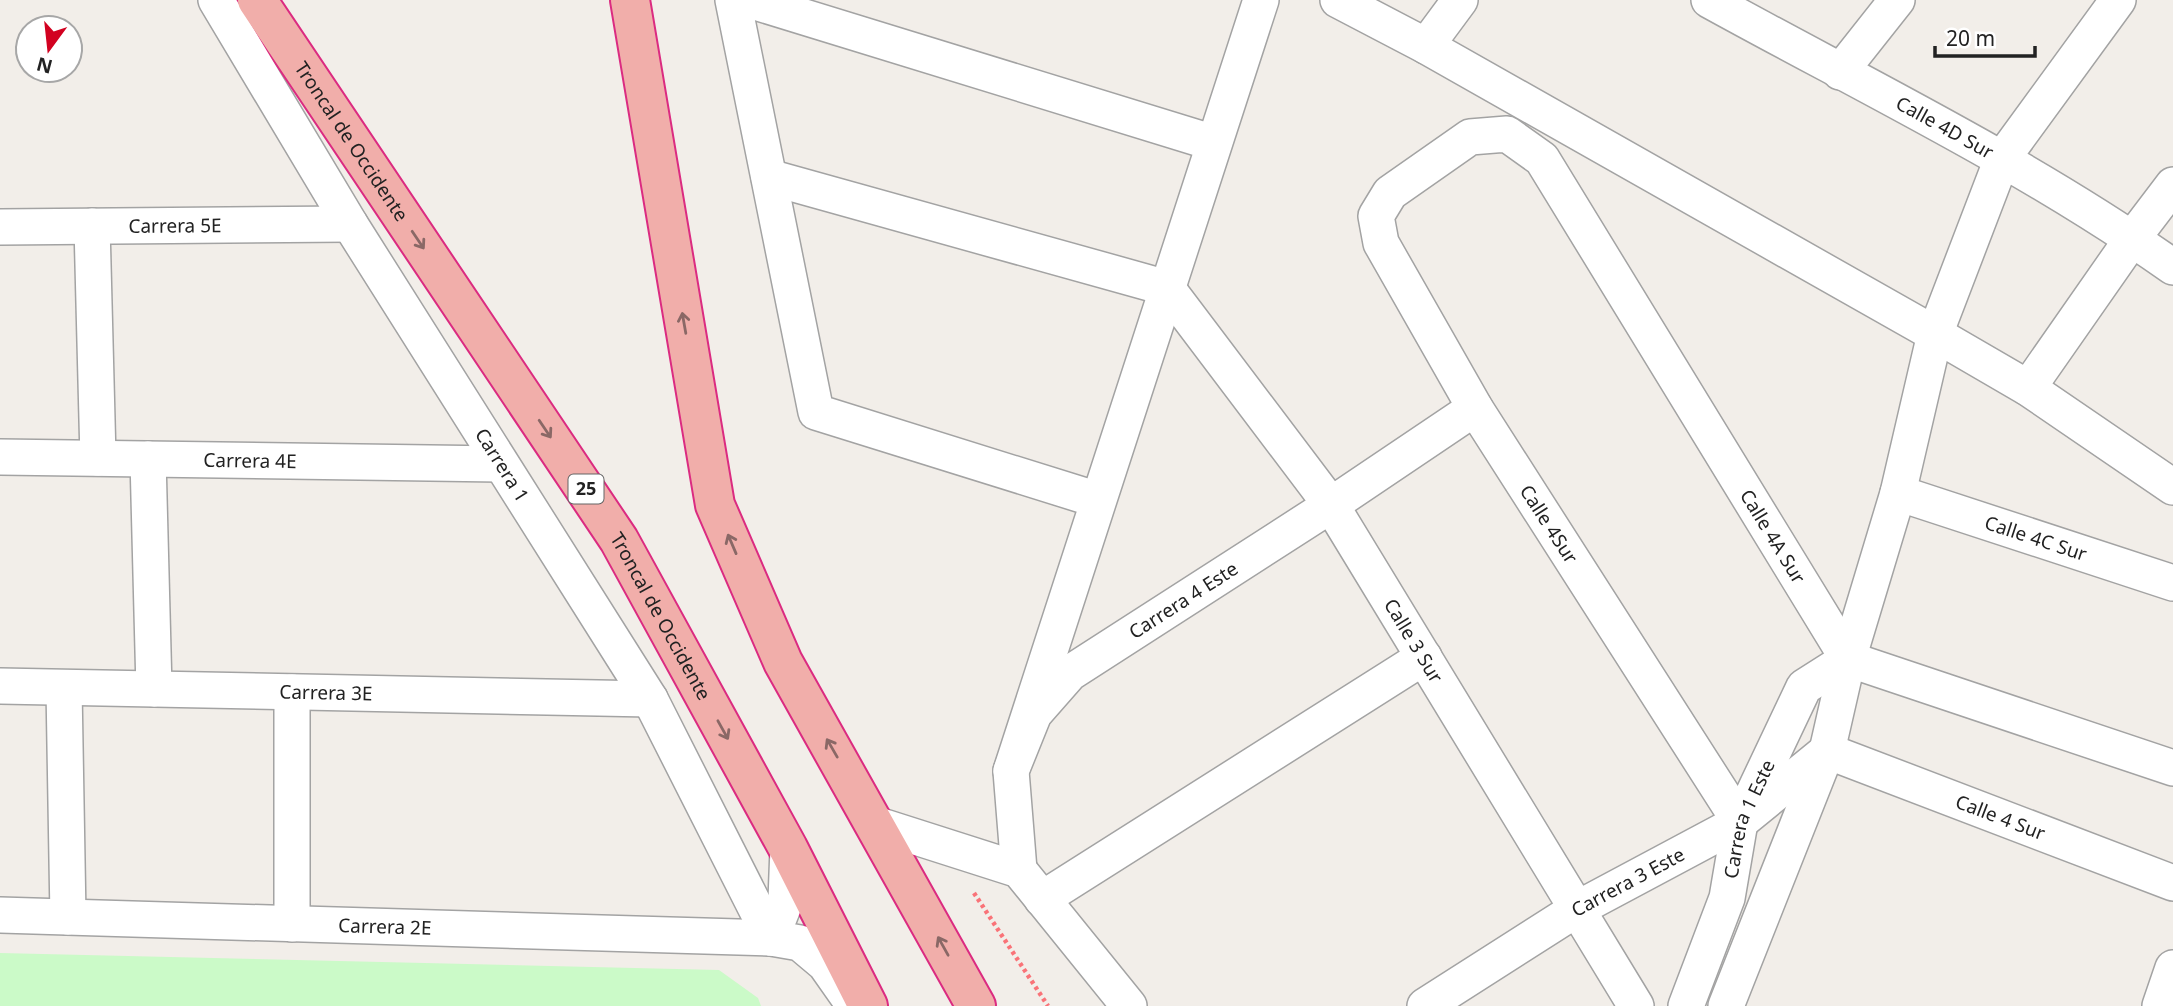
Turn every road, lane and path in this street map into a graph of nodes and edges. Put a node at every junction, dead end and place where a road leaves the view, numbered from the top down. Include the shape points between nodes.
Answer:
1 (216, 0) edge
2 (257, 0) edge
3 (629, 0) edge
4 (733, 0) edge
5 (749, 0) edge
6 (1261, 0) edge
7 (1338, 0) edge
8 (1460, 0) edge
9 (1709, 0) edge
10 (1897, 0) edge
11 (2118, 0) edge
12 (1426, 46) junction
13 (1840, 72) junction
14 (1214, 143) junction
15 (2002, 159) junction
16 (769, 177) junction
17 (2173, 185) edge
18 (1376, 216) joint
19 (350, 224) junction
20 (92, 226) junction
21 (0, 227) edge
22 (2132, 239) junction
23 (2173, 267) edge
24 (1167, 288) junction
25 (1935, 334) junction
26 (2028, 388) junction
27 (1475, 408) junction
28 (0, 457) edge
29 (98, 458) junction
30 (148, 459) junction
31 (500, 464) junction
32 (2173, 486) edge
33 (1898, 493) junction
34 (1098, 500) junction
35 (1331, 505) junction
36 (2173, 583) edge
37 (1424, 657) junction
38 (1848, 659) junction
39 (0, 686) edge
40 (64, 688) junction
41 (153, 690) junction
42 (292, 692) junction
43 (650, 699) junction
44 (1827, 751) junction
45 (2173, 768) edge
46 (1011, 771) junction
47 (1740, 822) junction
48 (874, 824) junction
49 (789, 848) junction
50 (1019, 870) junction
51 (2173, 884) edge
52 (972, 890) dead end
53 (1042, 899) junction
54 (1577, 909) junction
55 (0, 915) edge
56 (68, 918) junction
57 (292, 924) junction
58 (771, 938) junction
59 (2173, 968) edge
60 (1694, 1005) edge
61 (855, 1006) edge
62 (869, 1006) edge
63 (976, 1006) edge
64 (1048, 1006) edge
65 (1129, 1006) edge
66 (1425, 1006) edge
67 (1636, 1006) edge
68 (1726, 1006) edge
69 (2161, 1006) edge

1 - 19 street, Carrera 1
2 -> 49 highway, Troncal de Occidente / 25 via 620,540
48 -> 3 highway via 783,662 715,505
4 - 16 street
5 - 14 street
6 - 14 street
7 - 12 street
8 - 12 street
9 - 13 street, Calle 4D Sur
10 - 13 street
11 - 15 street
12 - 25 street
13 - 15 street, Calle 4D Sur
14 - 24 street
15 - 22 street, Calle 4D Sur
15 - 25 street
16 - 24 street
16 - 34 street via 816,412
17 - 22 street
18 - 27 street, Calle 4Sur via 1381,243
18 - 38 street, Calle 4A Sur via 1390,193 1469,137 1507,134 1542,159
19 - 20 street, Carrera 5E
19 - 31 street, Carrera 1
20 - 21 street, Carrera 5E
20 - 29 street
22 - 23 street, Calle 4D Sur
22 - 26 street
24 - 34 street
24 - 35 street, Calle 3 Sur
25 - 26 street
25 - 33 street
26 - 32 street
27 - 35 street, Carrera 4 Este
27 - 47 street, Calle 4Sur
28 - 29 street, Carrera 4E
29 - 30 street, Carrera 4E
30 - 31 street, Carrera 4E
30 - 41 street
31 - 43 street, Carrera 1
33 - 36 street, Calle 4C Sur
33 - 38 street
34 - 46 street
35 - 37 street, Calle 3 Sur
35 - 46 street, Carrera 4 Este via 1070,673 1034,714
37 - 53 street
37 - 54 street, Calle 3 Sur
38 - 44 street
38 - 45 street
38 - 47 street, Carrera 1 Este via 1804,687
39 - 40 street, Carrera 3E
40 - 41 street, Carrera 3E
40 - 56 street
41 - 42 street, Carrera 3E
42 - 43 street, Carrera 3E
42 - 57 street
43 - 58 street, Carrera 1
44 - 47 street, Carrera 3 Este
44 - 51 street, Calle 4 Sur
44 - 68 street
46 - 50 street, Carrera 4 Este
47 - 54 street, Carrera 3 Este
47 - 60 street, Carrera 1 Este via 1727,898
48 - 50 street
63 -> 48 highway
49 - 58 street via 786,900
49 - 62 highway, Troncal de Occidente / 25
50 - 53 street
52 - 64 path
53 - 65 street
54 - 66 street, Carrera 3 Este
54 - 67 street, Calle 3 Sur
55 - 56 street, Carrera 2E
56 - 57 street, Carrera 2E
57 - 58 street, Carrera 2E
58 - 61 street, Carrera 2E via 800,943 825,964
59 - 69 street

